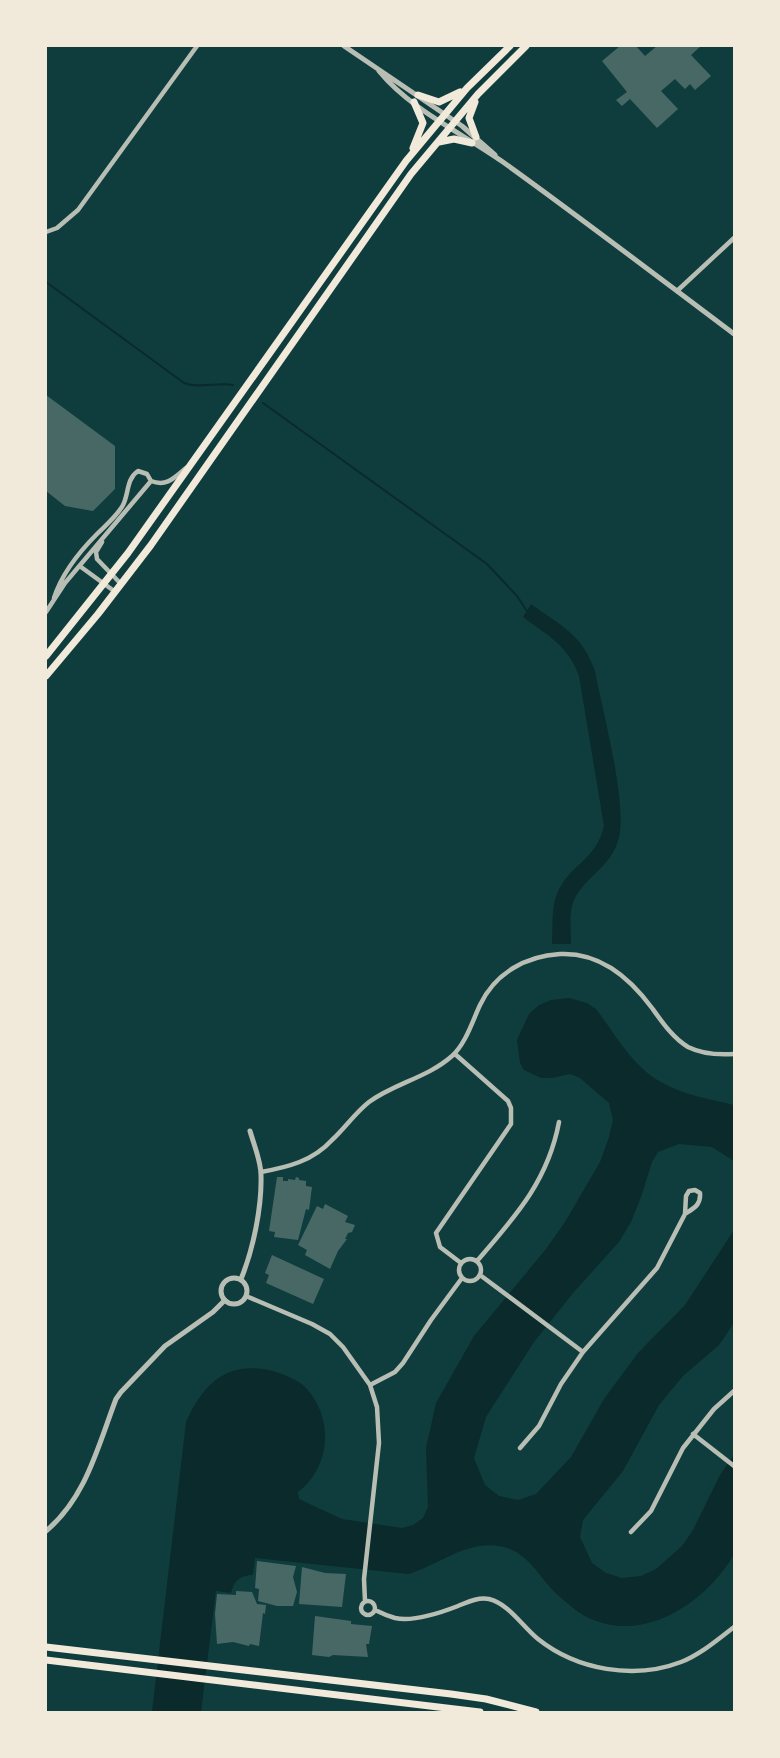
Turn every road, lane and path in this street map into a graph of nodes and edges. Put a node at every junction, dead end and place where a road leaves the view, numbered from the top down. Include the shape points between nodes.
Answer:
1 (197, 46) edge
2 (344, 46) edge
3 (510, 46) edge
4 (527, 46) edge
5 (467, 88) junction
6 (478, 94) junction
7 (416, 99) junction
8 (442, 117) junction
9 (452, 124) junction
10 (474, 140) junction
11 (436, 143) junction
12 (406, 161) junction
13 (46, 232) edge
14 (734, 238) edge
15 (677, 291) junction
16 (734, 334) edge
17 (194, 461) junction
18 (150, 481) junction
19 (111, 530) junction
20 (82, 550) junction
21 (81, 567) junction
22 (111, 576) junction
23 (121, 584) junction
24 (104, 585) junction
25 (115, 592) junction
26 (54, 598) junction
27 (46, 612) edge
28 (46, 656) edge
29 (46, 676) edge
30 (455, 1054) junction
31 (734, 1054) edge
32 (559, 1122) dead end
33 (250, 1131) dead end
34 (261, 1172) junction
35 (685, 1214) junction
36 (477, 1261) junction
37 (461, 1263) junction
38 (480, 1275) junction
39 (462, 1278) junction
40 (241, 1279) junction
41 (246, 1296) junction
42 (225, 1300) junction
43 (583, 1352) junction
44 (370, 1385) junction
45 (734, 1391) edge
46 (693, 1434) junction
47 (520, 1448) dead end
48 (734, 1465) edge
49 (46, 1531) edge
50 (631, 1532) dead end
51 (365, 1601) junction
52 (375, 1610) junction
53 (734, 1627) edge
54 (46, 1647) edge
55 (46, 1660) edge
56 (480, 1713) edge
57 (536, 1713) edge

1 - 13 street via 78,210
2 - 7 street
3 - 5 main road
4 - 6 main road
5 - 7 main road via 443,101
5 - 8 main road
6 - 9 main road
6 - 10 main road via 469,118
7 - 8 street
7 - 12 main road via 423,126
8 - 9 street
8 - 12 main road
9 - 10 street
9 - 11 main road
10 - 11 main road via 454,138
10 - 15 street
11 - 23 main road
12 - 17 main road
14 - 15 street
15 - 16 street
17 - 18 street via 170,481
17 - 22 main road
18 - 19 street
18 - 20 street via 147,474 135,473 120,509
19 - 21 street
19 - 22 street via 96,556
20 - 21 street
20 - 26 street
21 - 24 street
21 - 26 street
22 - 23 street
22 - 24 main road
23 - 25 main road
24 - 25 street
24 - 28 main road
25 - 29 main road
26 - 27 street
30 - 31 street via 481,1003 501,976 544,955 564,954 602,962 620,974 688,1046
30 - 34 street via 427,1074 370,1101 319,1153
30 - 37 street via 508,1101 512,1115 436,1233 440,1247
32 - 36 street via 549,1162 522,1208
33 - 34 street
34 - 40 street via 254,1237
35 - 35 street via 686,1196 695,1190 701,1199
35 - 43 street via 657,1268
36 - 37 street via 469,1258
36 - 38 street
37 - 39 street
38 - 39 street via 472,1281
38 - 43 street
39 - 44 street via 403,1363
40 - 41 street
40 - 42 street via 231,1278 223,1284
41 - 42 street via 235,1304
41 - 44 street via 330,1334
42 - 49 street via 165,1346 121,1392 74,1501
43 - 47 street via 539,1426
44 - 51 street via 380,1428
45 - 46 street
46 - 48 street
46 - 50 street via 655,1505
51 - 52 street via 373,1603
51 - 52 street via 362,1612 368,1615
52 - 53 street via 399,1618 467,1601 492,1600 554,1650 580,1662 629,1671 681,1662
54 - 57 main road via 465,1696
55 - 56 main road

